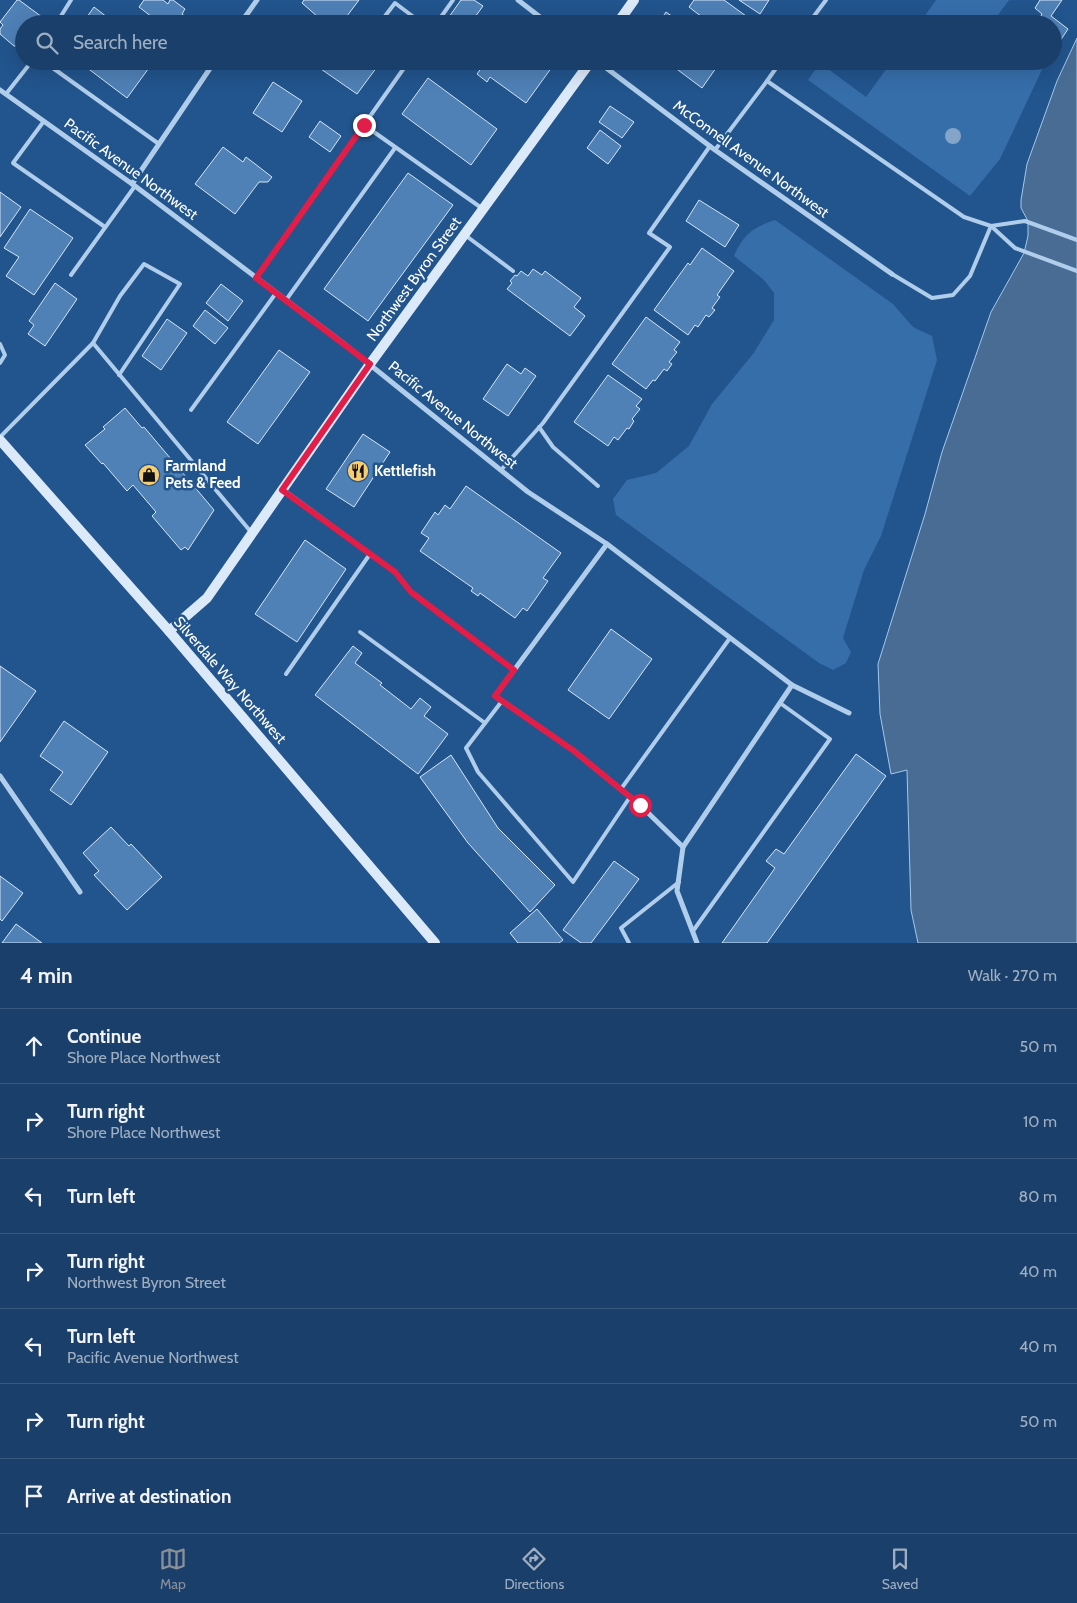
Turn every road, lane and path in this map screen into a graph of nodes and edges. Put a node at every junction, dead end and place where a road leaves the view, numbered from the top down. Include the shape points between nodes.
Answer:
1 (71, 0) edge
2 (258, 0) edge
3 (453, 0) edge
4 (518, 0) edge
5 (634, 0) edge
6 (826, 0) edge
7 (62, 15) edge
8 (247, 15) edge
9 (386, 15) edge
10 (412, 15) edge
11 (442, 15) edge
12 (537, 15) edge
13 (623, 15) edge
14 (815, 15) edge
15 (25, 70) edge
16 (56, 70) edge
17 (209, 70) edge
18 (403, 70) edge
19 (584, 70) edge
20 (609, 70) edge
21 (774, 70) edge
22 (767, 80) junction
23 (0, 90) edge
24 (6, 94) junction
25 (44, 121) junction
26 (364, 125) junction
27 (159, 144) junction
28 (395, 148) junction
29 (712, 148) junction
30 (133, 185) junction
31 (483, 209) junction
32 (991, 226) junction
33 (105, 227) junction
34 (465, 235) junction
35 (1077, 240) edge
36 (513, 271) dead end
37 (1077, 271) edge
38 (892, 274) joint
39 (71, 276) dead end
40 (256, 278) junction
41 (276, 293) junction
42 (286, 300) junction
43 (93, 343) junction
44 (0, 344) edge
45 (0, 363) edge
46 (370, 364) junction
47 (119, 375) junction
48 (191, 410) dead end
49 (539, 428) junction
50 (0, 438) edge
51 (501, 470) junction
52 (598, 486) dead end
53 (282, 490) junction
54 (252, 533) junction
55 (607, 544) junction
56 (370, 554) junction
57 (169, 632) junction
58 (360, 632) dead end
59 (730, 638) junction
60 (514, 670) junction
61 (286, 674) dead end
62 (792, 685) junction
63 (502, 700) junction
64 (780, 703) junction
65 (849, 713) dead end
66 (485, 723) junction
67 (0, 776) edge
68 (621, 789) junction
69 (630, 797) junction
70 (683, 847) junction
71 (679, 882) junction
72 (80, 892) dead end
73 (692, 931) junction
74 (435, 943) edge
75 (630, 943) edge
76 (697, 943) edge

1 - 7 lane
2 - 8 street
3 - 11 lane
4 - 12 street
5 - 13 street
6 - 14 lane
9 - 10 lane via 395,2
15 - 24 lane
16 - 27 lane
17 - 27 street
18 - 26 lane
19 - 31 street, Northwest Byron Street
20 - 29 street, McConnell Avenue Northwest
21 - 22 lane
22 - 29 lane
22 - 32 lane via 964,217
23 - 24 street, Pacific Avenue Northwest
24 - 25 street, Pacific Avenue Northwest
25 - 30 street, Pacific Avenue Northwest
25 - 33 lane via 13,163
26 - 28 lane
26 - 40 lane
27 - 30 street
28 - 31 lane
28 - 42 lane
29 - 38 street, McConnell Avenue Northwest
29 - 49 lane via 649,233 670,247
30 - 33 lane
30 - 40 street, Pacific Avenue Northwest
31 - 34 street, Northwest Byron Street
32 - 35 lane via 1025,221
32 - 37 lane via 1015,248
32 - 38 lane via 970,276 953,295 932,298
33 - 39 lane
34 - 36 lane
34 - 46 street, Northwest Byron Street
40 - 41 street, Pacific Avenue Northwest
41 - 42 street, Pacific Avenue Northwest
41 - 48 lane
42 - 46 street, Pacific Avenue Northwest
43 - 47 lane
43 - 47 lane via 120,296 144,264 180,284
43 - 50 lane
44 - 45 lane via 5,355
46 - 51 street, Pacific Avenue Northwest
46 - 53 street, Northwest Byron Street
47 - 54 lane
49 - 51 lane
49 - 52 lane via 553,447
50 - 57 street, Silverdale Way Northwest
51 - 55 street, Pacific Avenue Northwest via 528,492
53 - 54 street, Northwest Byron Street
53 - 56 lane
54 - 57 street, Northwest Byron Street via 207,598
55 - 59 street, Pacific Avenue Northwest
55 - 60 street
56 - 60 lane via 395,572 411,592
56 - 61 lane
57 - 74 street, Silverdale Way Northwest
58 - 66 lane
59 - 62 street, Pacific Avenue Northwest
59 - 68 lane
60 - 63 street via 495,696
62 - 64 street
62 - 65 street, Pacific Avenue Northwest
63 - 66 lane
63 - 68 street
64 - 70 street
64 - 73 lane via 830,739
66 - 69 lane via 466,748 478,772 573,882
67 - 72 street
68 - 69 street
69 - 70 street
70 - 71 street
71 - 73 street via 678,891
71 - 75 lane via 621,928
73 - 76 street

